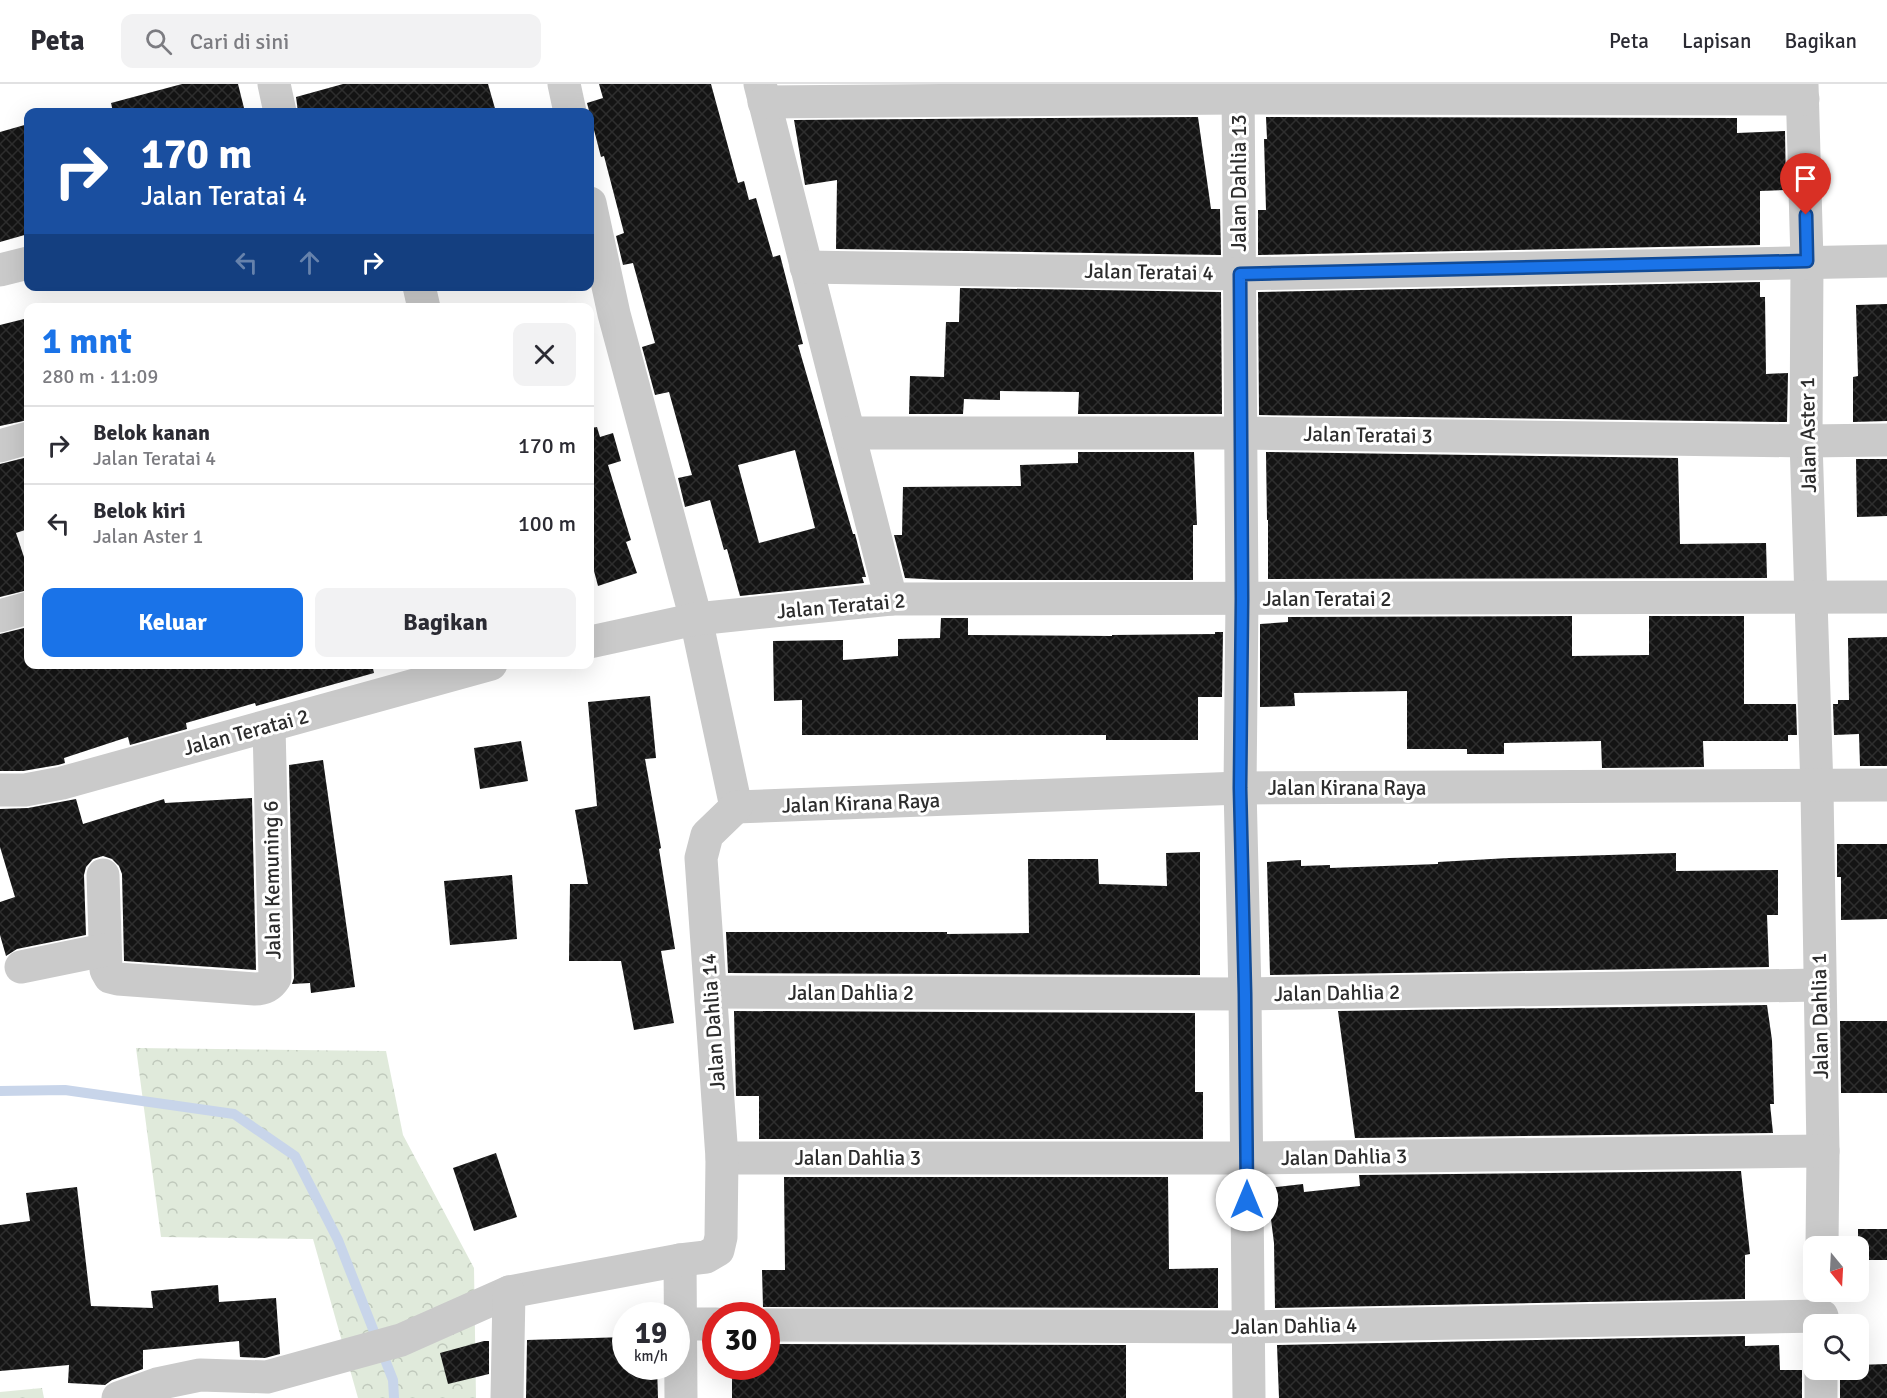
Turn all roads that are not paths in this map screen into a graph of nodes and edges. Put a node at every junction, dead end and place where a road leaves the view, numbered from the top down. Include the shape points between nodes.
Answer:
1 (274, 84) edge
2 (564, 84) edge
3 (1238, 91) edge
4 (1802, 92) edge
5 (762, 93) edge
6 (279, 108) edge
7 (569, 108) edge
8 (594, 221) edge
9 (1807, 261) junction
10 (1887, 261) edge
11 (24, 264) edge
12 (806, 267) junction
13 (0, 270) edge
14 (1240, 274) junction
15 (849, 433) junction
16 (1241, 433) junction
17 (24, 439) edge
18 (1887, 440) edge
19 (1806, 441) junction
20 (0, 446) edge
21 (1812, 597) junction
22 (1887, 597) edge
23 (891, 599) junction
24 (1242, 599) junction
25 (24, 609) edge
26 (0, 616) edge
27 (696, 619) junction
28 (594, 641) edge
29 (473, 669) edge
30 (269, 726) junction
31 (1816, 785) junction
32 (1887, 785) edge
33 (1240, 788) junction
34 (0, 790) edge
35 (736, 807) junction
36 (103, 875) dead end
37 (104, 950) junction
38 (21, 967) dead end
39 (1819, 986) junction
40 (711, 992) junction
41 (1245, 994) junction
42 (1823, 1152) junction
43 (722, 1158) junction
44 (1247, 1158) junction
45 (1822, 1236) edge
46 (680, 1260) junction
47 (509, 1292) junction
48 (680, 1302) edge
49 (1822, 1311) edge
50 (780, 1325) edge
51 (1248, 1327) junction
52 (681, 1380) edge
53 (1821, 1380) edge
54 (118, 1398) edge
55 (507, 1398) edge
56 (681, 1398) edge
57 (1249, 1398) edge
58 (1821, 1398) edge

1 - 6 street
2 - 7 street
3 - 4 street
3 - 5 street
3 - 14 street, Jalan Dahlia 13
4 - 9 street, Jalan Aster 1
5 - 12 street
8 - 27 street via 614,314
9 - 10 street, Jalan Teratai 4
9 - 14 street, Jalan Teratai 4
9 - 19 street, Jalan Aster 1
11 - 13 street
12 - 14 street, Jalan Teratai 4
12 - 15 street
14 - 16 street, Jalan Dahlia 13
15 - 16 street, Jalan Teratai 3
15 - 23 street
16 - 19 street, Jalan Teratai 3
16 - 24 street, Jalan Dahlia 13
17 - 20 street
18 - 19 street, Jalan Teratai 3
19 - 21 street, Jalan Aster 1
21 - 22 street, Jalan Teratai 2
21 - 24 street, Jalan Teratai 2
21 - 31 street, Jalan Aster 1
23 - 24 street, Jalan Teratai 2
23 - 27 street, Jalan Teratai 2
24 - 33 street, Jalan Dahlia 13
25 - 26 street
27 - 28 street, Jalan Teratai 2
27 - 35 street
29 - 30 street, Jalan Teratai 2
30 - 34 street, Jalan Teratai 2 via 62,783
30 - 37 street, Jalan Kemuning 6 via 275,978 262,989 118,980 106,970
31 - 32 street, Jalan Kirana Raya
31 - 33 street, Jalan Kirana Raya
31 - 39 street, Jalan Dahlia 1
33 - 35 street, Jalan Kirana Raya
33 - 41 street, Jalan Dahlia 13
35 - 40 street, Jalan Dahlia 14 via 707,835 702,858
36 - 37 street, Jalan Kemuning 6
37 - 38 street
39 - 41 street, Jalan Dahlia 2
39 - 42 street, Jalan Dahlia 1
40 - 41 street, Jalan Dahlia 2
40 - 43 street, Jalan Dahlia 14
41 - 44 street, Jalan Dahlia 13
42 - 44 street, Jalan Dahlia 3
42 - 45 street, Jalan Dahlia 1
43 - 44 street, Jalan Dahlia 3
43 - 46 street, Jalan Dahlia 14 via 721,1237 717,1250 706,1257
44 - 51 street, Jalan Dahlia 13
46 - 47 street
46 - 48 street
47 - 54 street via 401,1340 267,1377 200,1375
47 - 55 street
49 - 51 street, Jalan Dahlia 4
50 - 51 street, Jalan Dahlia 4
51 - 57 street, Jalan Dahlia 13
52 - 56 street
53 - 58 street

